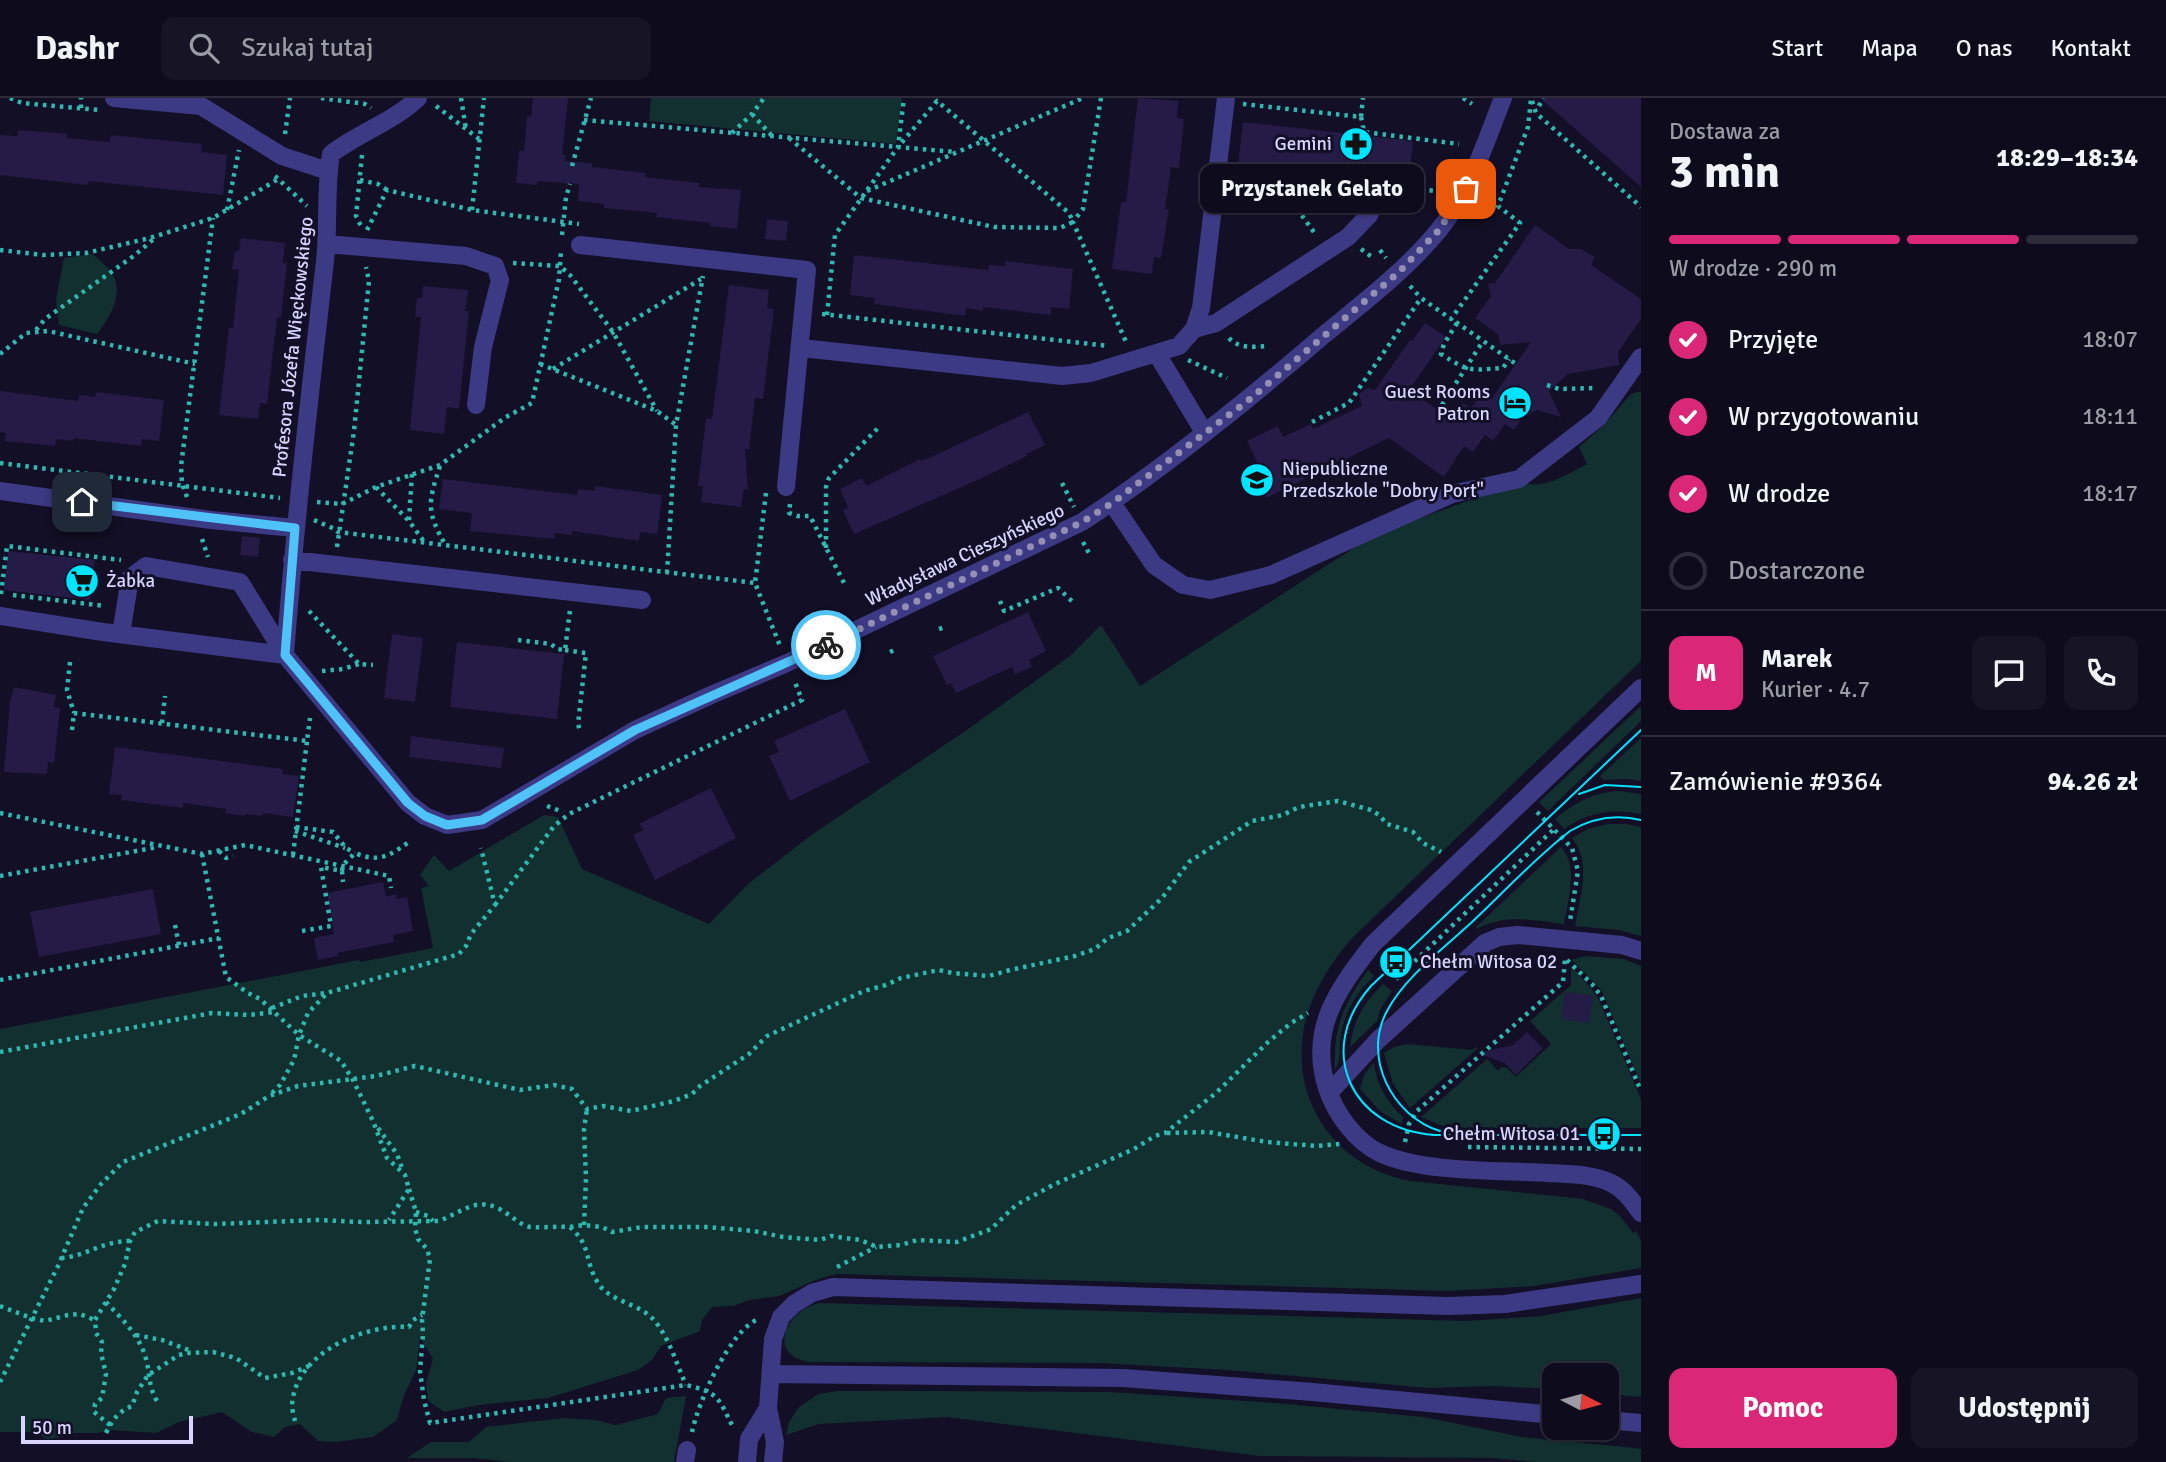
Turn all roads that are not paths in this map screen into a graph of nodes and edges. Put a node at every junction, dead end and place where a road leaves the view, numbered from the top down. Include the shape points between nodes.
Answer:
1 (418, 98) edge
2 (1503, 98) edge
3 (163, 100) edge
4 (1226, 100) edge
5 (109, 104) edge
6 (328, 170) junction
7 (1370, 214) road end
8 (327, 244) junction
9 (580, 245) dead end
10 (1194, 329) junction
11 (801, 348) junction
12 (1157, 354) junction
13 (1641, 357) edge
14 (476, 405) dead end
15 (1204, 432) junction
16 (786, 487) road end
17 (0, 491) edge
18 (1112, 503) junction
19 (295, 528) junction
20 (292, 560) junction
21 (642, 600) dead end
22 (0, 616) edge
23 (121, 634) junction
24 (285, 655) junction
25 (1641, 688) edge
26 (1641, 951) edge
27 (1329, 1093) junction
28 (1641, 1182) edge
29 (1624, 1191) junction
30 (1641, 1213) edge
31 (1641, 1284) edge
32 (771, 1374) junction
33 (768, 1408) junction
34 (1542, 1414) edge
35 (1619, 1421) edge
36 (1641, 1423) edge
37 (747, 1462) edge
38 (773, 1462) edge

1 - 6 street via 331,154
2 - 15 street, Władysława Cieszyńskiego via 1466,189 1439,230 1399,272 1250,399
3 - 5 street
3 - 6 street via 201,106 282,156
4 - 10 street via 1203,292
6 - 8 street, Profesora Józefa Więckowskiego
7 - 10 street via 1348,236 1216,323
8 - 14 street via 466,256 495,266 500,280 483,347
8 - 19 street, Profesora Józefa Więckowskiego
9 - 11 street via 807,270
10 - 12 street via 1179,346
11 - 12 street via 1062,376 1091,373
11 - 16 street
12 - 15 street
13 - 18 street via 1598,418 1519,479 1452,494 1271,575 1210,590 1183,585 1154,565
15 - 18 street, Władysława Cieszyńskiego
17 - 19 street
18 - 24 street, Władysława Cieszyńskiego via 994,565 635,730 482,820 447,825 408,803
19 - 20 street, Profesora Józefa Więckowskiego
20 - 21 street
20 - 24 street, Profesora Józefa Więckowskiego
22 - 23 street
23 - 24 street
23 - 24 street, Władysława Cieszyńskiego via 130,578 146,566 240,582
25 - 27 street via 1374,944 1347,977 1321,1038 1321,1068
26 - 27 street via 1518,935 1485,943 1378,1040
27 - 29 street via 1345,1122 1378,1153 1405,1150 1432,1167 1585,1175
28 - 29 street
29 - 30 street
31 - 32 street via 1505,1304 1448,1306 833,1287 812,1293 781,1317 772,1339
32 - 33 street
32 - 34 street via 1123,1378
33 - 37 street via 749,1439
33 - 38 street via 775,1442
35 - 36 street

